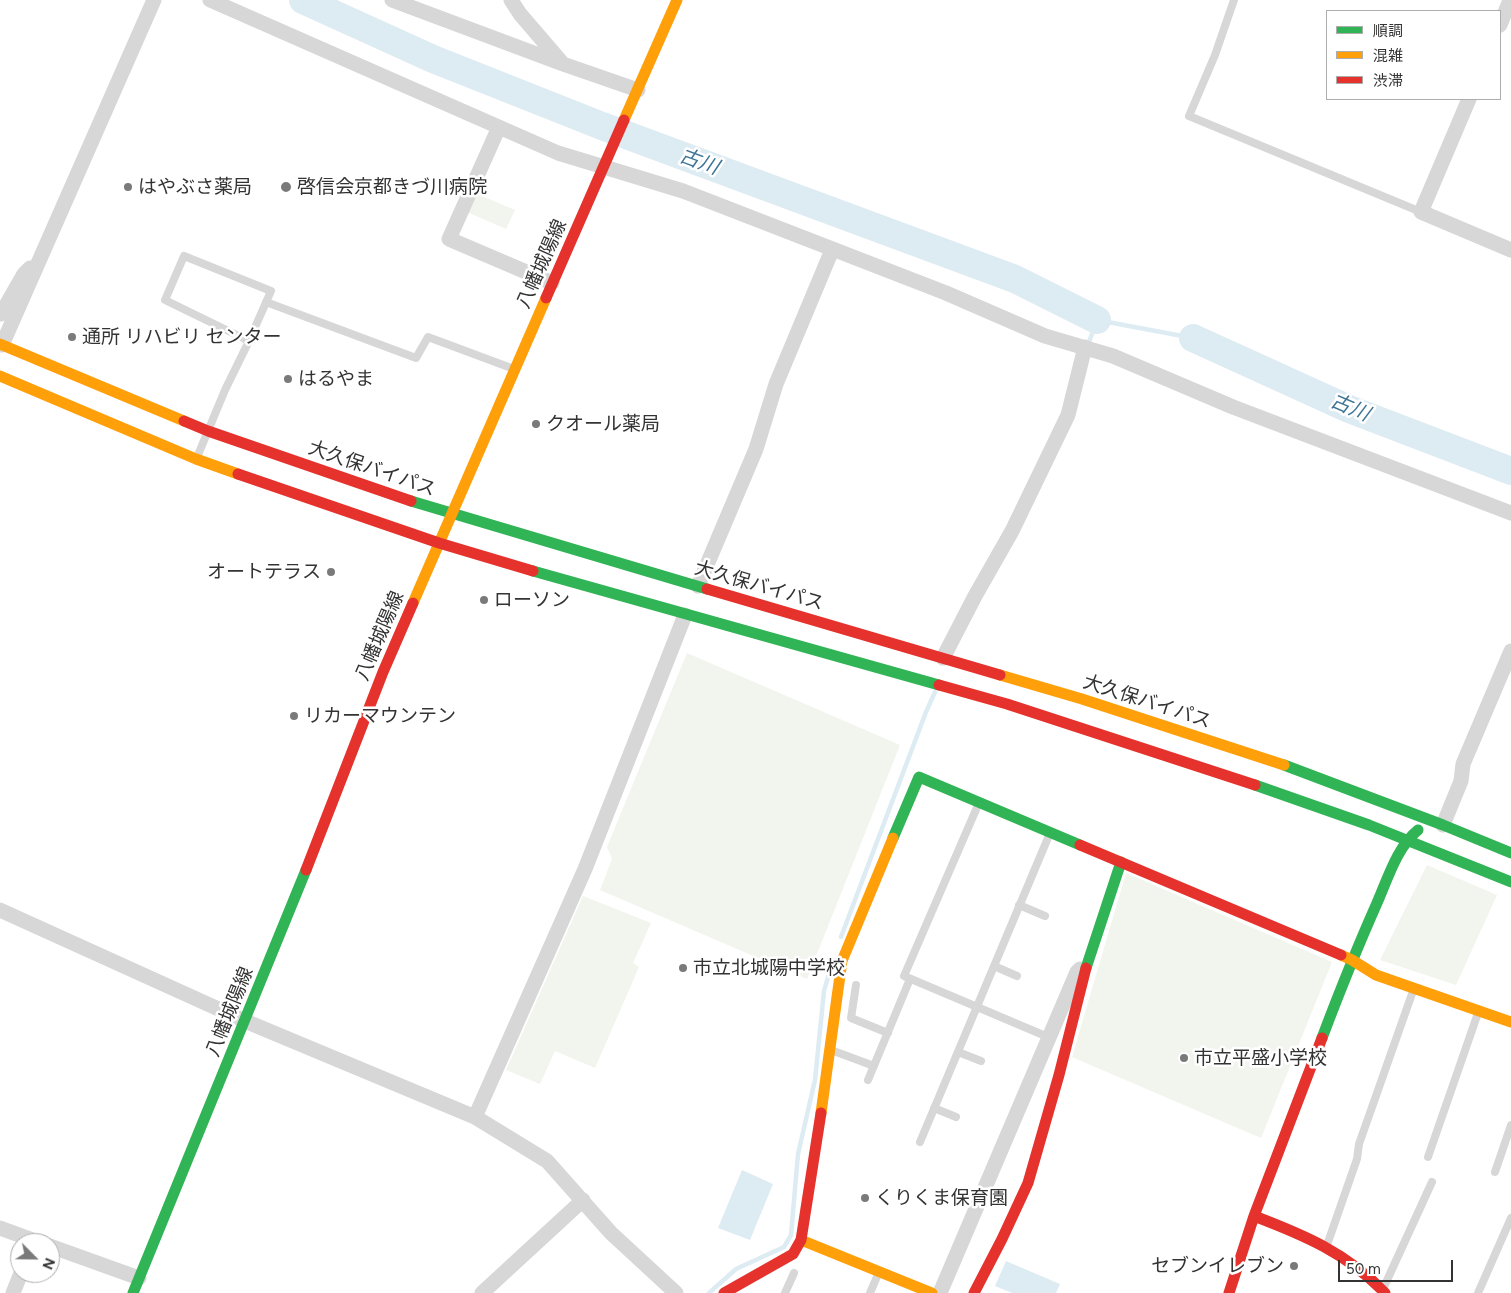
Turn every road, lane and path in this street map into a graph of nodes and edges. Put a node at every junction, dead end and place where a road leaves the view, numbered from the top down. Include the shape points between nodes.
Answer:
1 (154, 0) edge
2 (210, 0) edge
3 (392, 0) edge
4 (512, 0) edge
5 (677, 0) edge
6 (1234, 0) edge
7 (1510, 0) edge
8 (1501, 22) edge
9 (564, 64) junction
10 (636, 95) junction
11 (1469, 100) edge
12 (499, 127) junction
13 (606, 162) junction
14 (1421, 212) junction
15 (832, 250) junction
16 (1511, 250) edge
17 (43, 254) junction
18 (552, 283) junction
19 (266, 302) junction
20 (2, 314) dead end
21 (249, 341) junction
22 (1, 345) edge
23 (1085, 347) junction
24 (514, 369) junction
25 (0, 376) edge
26 (208, 431) junction
27 (196, 459) junction
28 (1511, 513) edge
29 (451, 514) junction
30 (439, 543) junction
31 (698, 586) junction
32 (685, 615) junction
33 (1511, 651) edge
34 (943, 658) junction
35 (979, 802) junction
36 (1443, 825) junction
37 (1050, 832) junction
38 (1407, 839) junction
39 (1511, 853) edge
40 (1121, 862) junction
41 (1511, 882) edge
42 (1019, 905) junction
43 (0, 910) edge
44 (1045, 916) dead end
45 (1352, 960) junction
46 (1088, 961) junction
47 (994, 966) junction
48 (1017, 976) dead end
49 (910, 978) junction
50 (856, 985) dead end
51 (1414, 989) junction
52 (977, 1006) junction
53 (1479, 1010) junction
54 (245, 1021) junction
55 (1511, 1022) edge
56 (888, 1033) junction
57 (1048, 1037) junction
58 (830, 1049) junction
59 (958, 1052) junction
60 (981, 1061) dead end
61 (874, 1066) junction
62 (868, 1080) dead end
63 (934, 1108) junction
64 (475, 1117) junction
65 (956, 1117) dead end
66 (1511, 1125) edge
67 (920, 1142) dead end
68 (1428, 1157) dead end
69 (1495, 1172) dead end
70 (1432, 1182) dead end
71 (583, 1200) junction
72 (1254, 1216) junction
73 (1511, 1218) edge
74 (0, 1228) edge
75 (13, 1233) edge
76 (801, 1240) junction
77 (1326, 1247) junction
78 (60, 1250) edge
79 (879, 1272) junction
80 (794, 1273) dead end
81 (139, 1278) junction
82 (1382, 1292) edge
83 (133, 1293) edge
84 (482, 1293) edge
85 (676, 1293) edge
86 (724, 1293) edge
87 (785, 1293) edge
88 (870, 1293) edge
89 (932, 1293) edge
90 (940, 1293) edge
91 (974, 1293) edge
92 (1229, 1293) edge
93 (1478, 1293) edge

1 - 17 street
2 - 12 street
3 - 9 street
4 - 9 street via 520,14
5 - 10 main road, 八幡城陽線
6 - 14 lane via 1189,116
7 - 8 street
9 - 10 street
10 - 13 main road, 八幡城陽線
11 - 14 street
12 - 13 street via 558,153
12 - 18 street via 449,239
13 - 15 street
13 - 18 main road, 八幡城陽線
14 - 16 street
15 - 23 street via 946,293 1045,336
15 - 31 street via 776,384 756,449
17 - 20 street via 24,274
17 - 22 street
18 - 24 main road, 八幡城陽線
19 - 21 lane
19 - 21 lane via 271,291 184,256 165,300
19 - 24 lane via 416,358 428,337
21 - 26 lane
22 - 26 main road, 大久保バイパス
23 - 28 street
23 - 34 street via 1068,415 1012,531
24 - 29 main road, 八幡城陽線
25 - 27 main road
26 - 27 lane
26 - 29 main road, 大久保バイパス
27 - 30 main road
29 - 30 main road, 八幡城陽線
29 - 31 main road, 大久保バイパス
30 - 32 main road
30 - 54 main road, 八幡城陽線 via 383,672
31 - 34 main road, 大久保バイパス
32 - 38 main road via 1007,704 1224,774
32 - 64 street via 585,869
33 - 36 street via 1463,764 1461,781
34 - 36 main road, 大久保バイパス via 1253,755
35 - 37 main road
35 - 49 lane via 904,976
35 - 58 main road via 919,777 842,961
36 - 38 main road via 1418,830
36 - 39 main road, 大久保バイパス
37 - 40 main road
37 - 42 lane
38 - 41 main road
38 - 45 main road
40 - 45 main road
40 - 46 main road
42 - 44 lane
42 - 47 lane
43 - 54 street
45 - 51 main road via 1376,975
45 - 72 main road
46 - 57 street via 1077,972
46 - 91 main road via 1028,1183
47 - 48 lane
47 - 52 lane
49 - 52 lane
49 - 56 lane
50 - 56 lane via 851,1018
51 - 53 main road
51 - 77 lane
52 - 57 lane
52 - 59 lane
53 - 55 main road
53 - 68 lane
54 - 64 street
54 - 81 main road, 八幡城陽線
56 - 61 lane
57 - 90 street
58 - 61 lane
58 - 76 main road
59 - 60 lane
59 - 63 lane
61 - 62 lane
63 - 65 lane
63 - 67 lane
64 - 71 street via 547,1161
66 - 69 lane
70 - 82 lane
71 - 84 street
71 - 85 street via 611,1233
72 - 77 main road
72 - 92 main road
73 - 93 lane
74 - 75 street
76 - 79 main road
76 - 86 main road via 793,1254
77 - 82 main road via 1346,1257 1370,1276
78 - 81 street
79 - 88 lane
79 - 89 main road
80 - 87 lane
81 - 83 main road, 八幡城陽線

